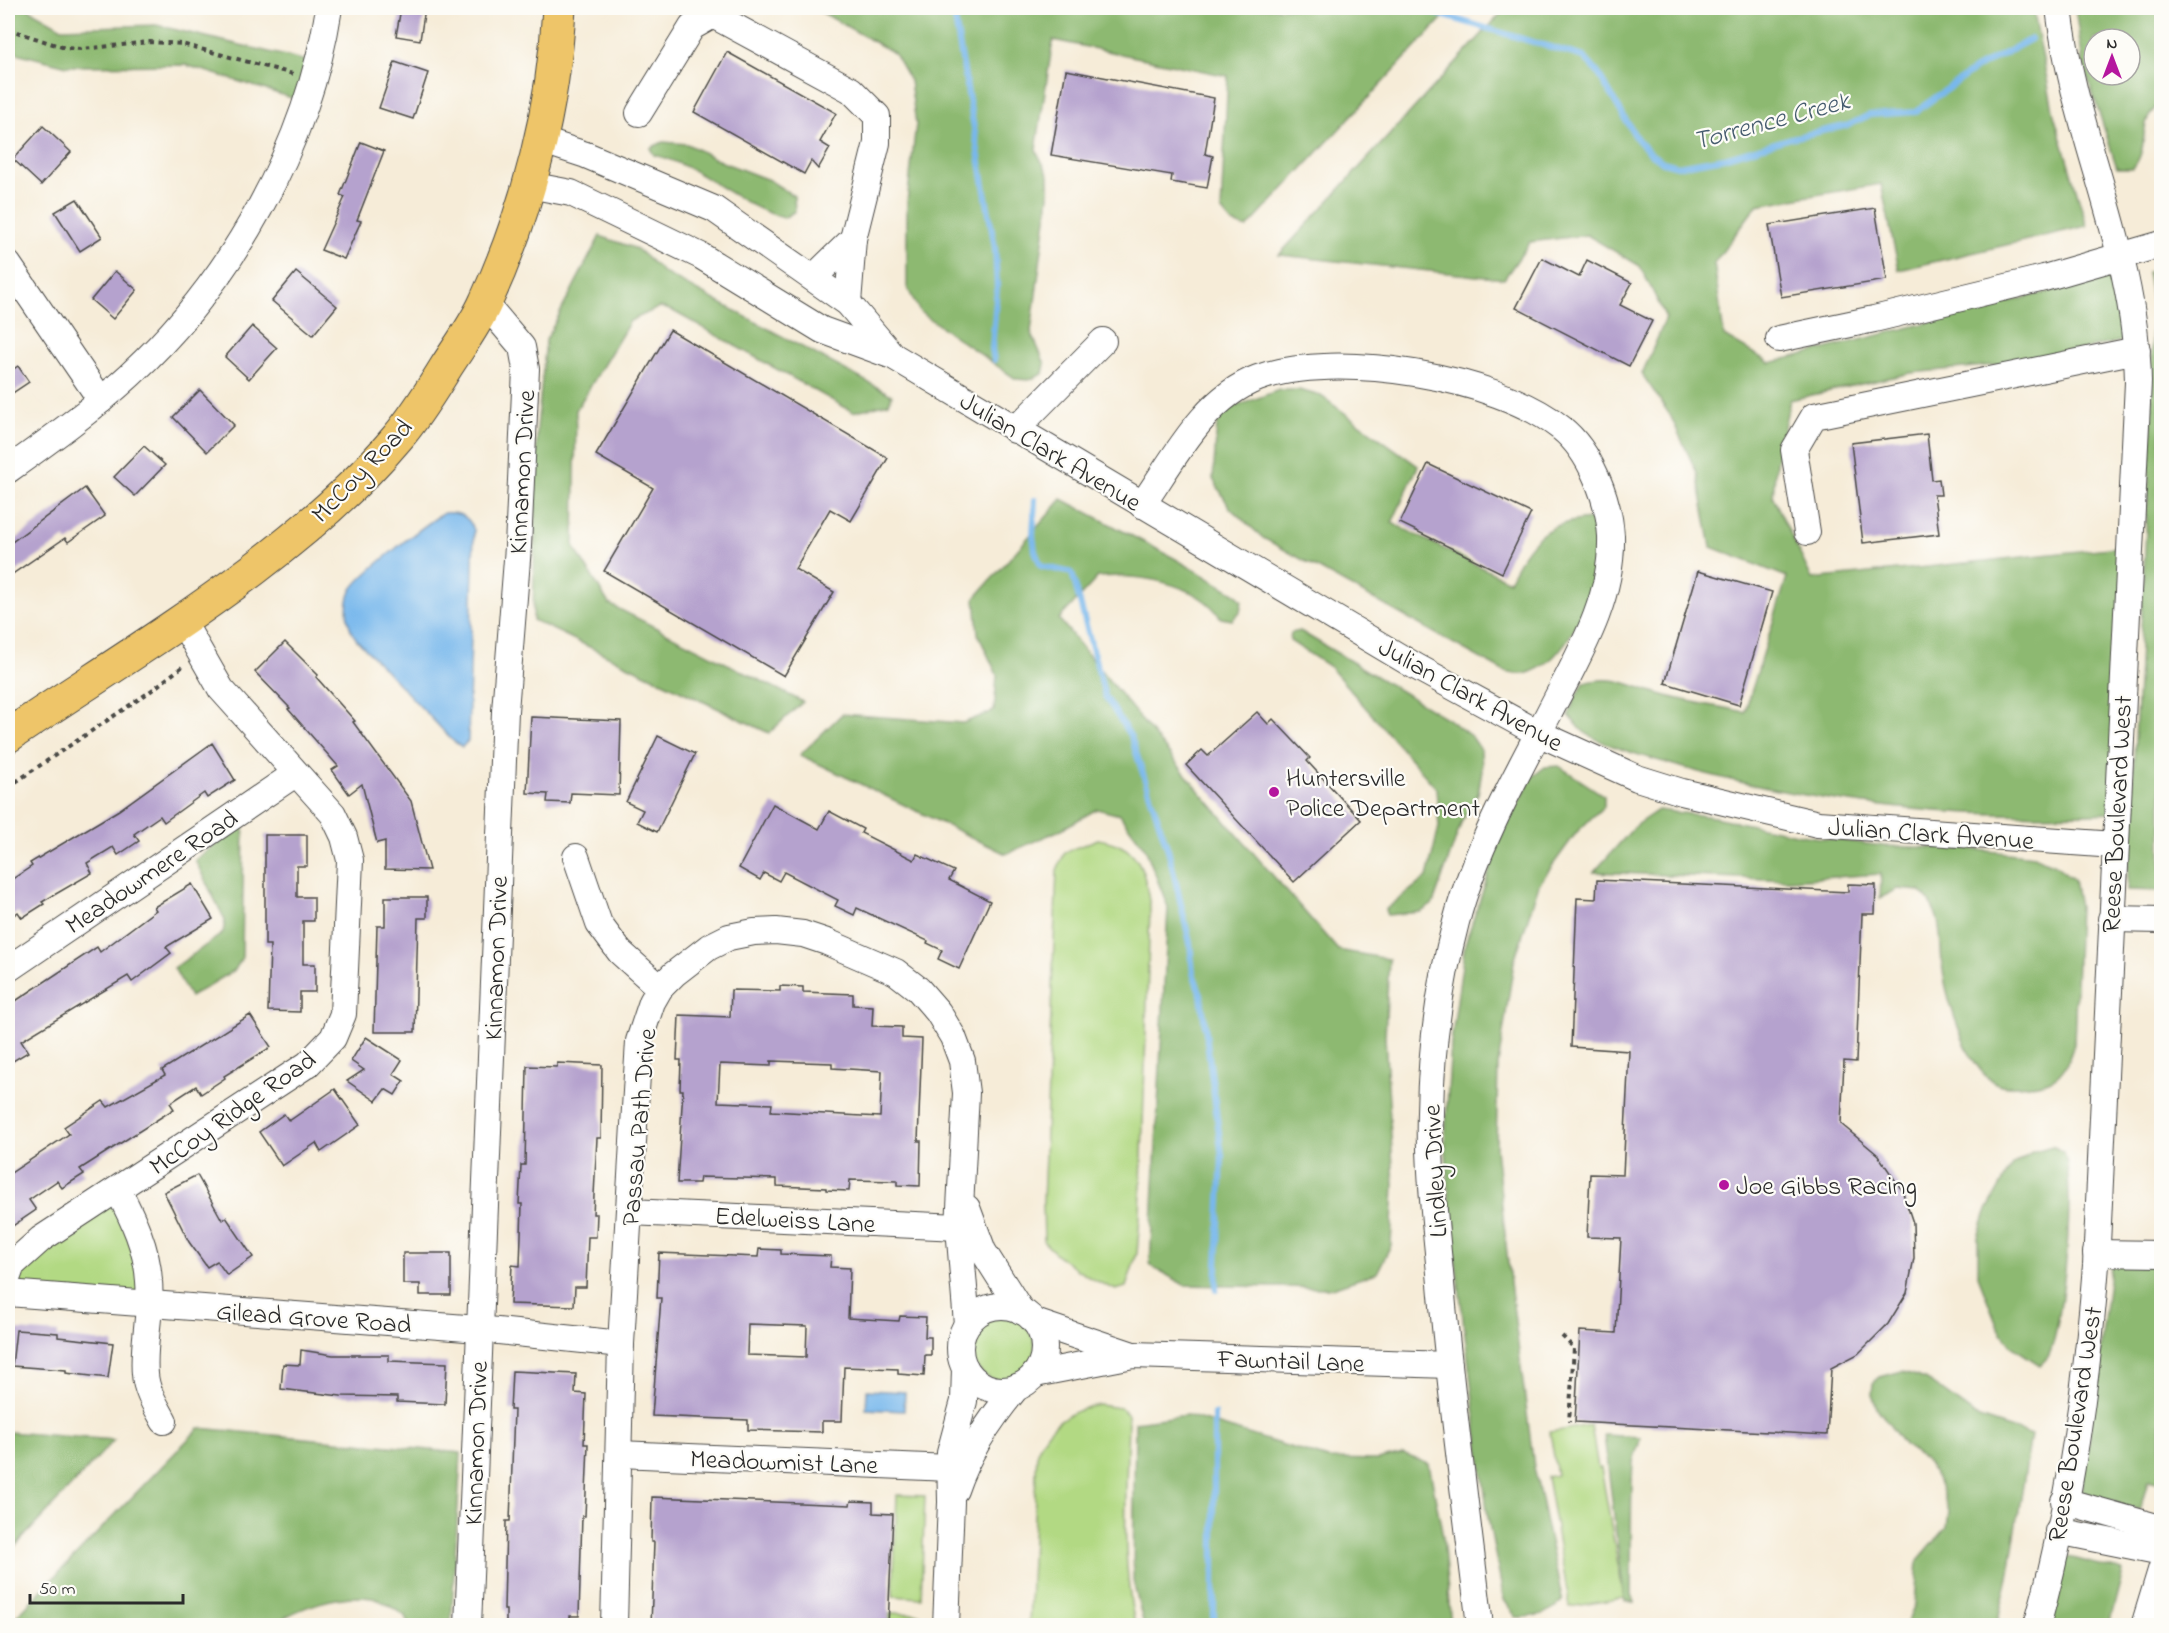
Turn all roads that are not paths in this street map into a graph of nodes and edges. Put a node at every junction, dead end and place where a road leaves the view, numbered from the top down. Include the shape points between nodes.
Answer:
1 (329, 8) edge
2 (559, 8) edge
3 (2059, 8) edge
4 (639, 113) dead end
5 (540, 140) junction
6 (529, 184) junction
7 (853, 239) junction
8 (2162, 244) edge
9 (2121, 254) junction
10 (8, 264) edge
11 (813, 278) junction
12 (485, 303) junction
13 (848, 303) junction
14 (1779, 339) dead end
15 (1103, 341) dead end
16 (2137, 350) junction
17 (893, 356) junction
18 (101, 400) junction
19 (1015, 430) junction
20 (8, 470) edge
21 (1142, 504) junction
22 (1807, 532) dead end
23 (181, 619) junction
24 (1538, 733) junction
25 (8, 736) edge
26 (295, 774) junction
27 (2115, 845) junction
28 (576, 857) dead end
29 (2111, 920) junction
30 (2162, 920) edge
31 (8, 969) edge
32 (660, 988) junction
33 (963, 1186) junction
34 (118, 1190) junction
35 (630, 1212) junction
36 (959, 1227) junction
37 (2096, 1253) junction
38 (2162, 1254) edge
39 (8, 1276) edge
40 (8, 1293) edge
41 (149, 1304) junction
42 (1028, 1316) junction
43 (967, 1324) junction
44 (479, 1329) junction
45 (621, 1344) junction
46 (1133, 1355) junction
47 (1449, 1365) junction
48 (965, 1368) junction
49 (1026, 1380) junction
50 (164, 1421) dead end
51 (619, 1454) junction
52 (950, 1468) junction
53 (2064, 1501) junction
54 (951, 1502) junction
55 (2058, 1531) junction
56 (2162, 1531) edge
57 (2162, 1546) edge
58 (2162, 1567) edge
59 (468, 1626) edge
60 (614, 1626) edge
61 (946, 1626) edge
62 (1480, 1626) edge
63 (2037, 1626) edge
64 (2144, 1626) edge

1 - 18 street via 314,80 291,143 242,236 188,313
2 - 5 main road, McCoy Road
3 - 9 street, Reese Boulevard West via 2074,91
4 - 7 street via 692,27 713,15 850,90 877,116 877,143
5 - 6 main road, McCoy Road
5 - 11 street, Julian Clark Avenue via 586,155 714,209
6 - 12 main road, McCoy Road via 507,253
6 - 17 street, Julian Clark Avenue via 571,193 701,256 822,330
7 - 11 street
7 - 13 street
8 - 9 street
9 - 14 street via 2044,279
9 - 16 street, Reese Boulevard West
10 - 18 street
11 - 13 street, Julian Clark Avenue
12 - 23 main road, McCoy Road via 429,395 398,438 364,474 288,542
12 - 44 street, Kinnamon Drive via 522,347 526,369 505,711
13 - 17 street, Julian Clark Avenue
15 - 19 street
16 - 22 street via 1814,416 1794,450
16 - 27 street, Reese Boulevard West
17 - 19 street, Julian Clark Avenue
18 - 20 street
19 - 21 street, Julian Clark Avenue
21 - 24 street, Julian Clark Avenue via 1416,666
21 - 24 street, Lindley Drive via 1201,420 1225,396 1259,378 1304,369 1373,367 1483,387 1527,408 1562,429 1588,462 1606,496 1611,536 1609,580 1591,632
23 - 25 main road, McCoy Road
23 - 26 street, McCoy Ridge Road via 221,689
24 - 27 street, Julian Clark Avenue via 1637,778 1792,820 1894,832
24 - 47 street, Lindley Drive via 1469,882 1439,1004 1430,1114
26 - 31 street, Meadowmere Road
26 - 34 street, McCoy Ridge Road via 333,814 350,860 343,1014 333,1038 308,1064
27 - 29 street, Reese Boulevard West
28 - 32 street via 599,924 620,952
29 - 30 street
29 - 37 street, Reese Boulevard West
32 - 33 street, Passau Path Drive via 709,947 729,937 765,932 803,934 896,972 938,1012 962,1061 966,1093
32 - 35 street, Passau Path Drive via 639,1041
33 - 36 street, Passau Path Drive
33 - 42 street, Passau Path Drive via 966,1207 983,1251
34 - 39 street, McCoy Ridge Road via 41,1239 12,1265
34 - 41 street via 144,1251
35 - 36 street, Edelweiss Lane
35 - 45 street, Passau Path Drive
36 - 43 street, Passau Path Drive
37 - 38 street
37 - 53 street, Reese Boulevard West via 2088,1361
40 - 41 street, Gilead Grove Road
41 - 44 street, Gilead Grove Road
41 - 50 street via 145,1374 148,1391
42 - 43 street via 998,1306 984,1310
42 - 46 street, Fawntail Lane
42 - 49 street via 1041,1334 1044,1348 1042,1362
43 - 48 street via 960,1342
44 - 45 street, Gilead Grove Road
44 - 59 street, Kinnamon Drive
45 - 51 street, Passau Path Drive
46 - 47 street, Fawntail Lane
46 - 49 street, Fawntail Lane
47 - 62 street, Lindley Drive
48 - 49 street via 973,1379 998,1390
48 - 52 street via 964,1401 950,1453
49 - 54 street via 999,1409 972,1450
51 - 52 street, Meadowmist Lane
51 - 60 street, Passau Path Drive
52 - 54 street
53 - 55 street, Reese Boulevard West
53 - 56 street
54 - 61 street
55 - 57 street via 2152,1550
55 - 63 street, Reese Boulevard West
58 - 64 street

